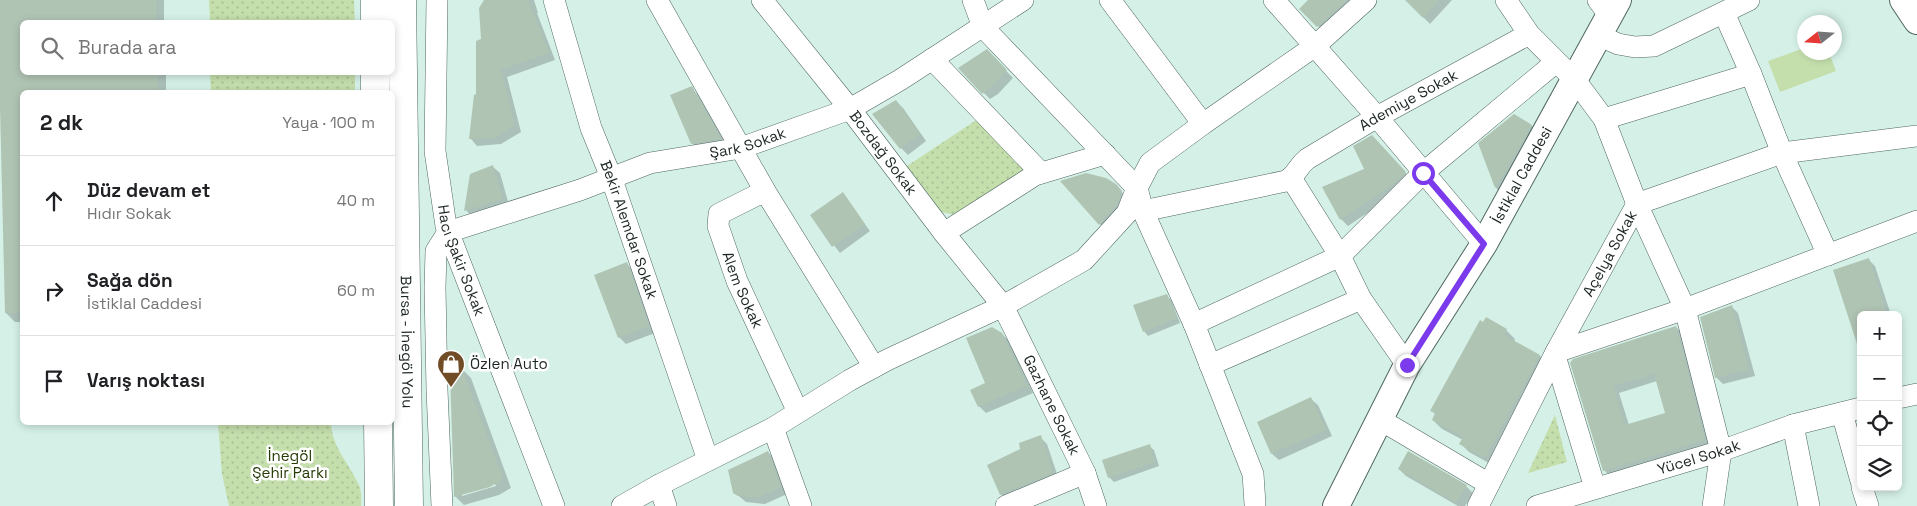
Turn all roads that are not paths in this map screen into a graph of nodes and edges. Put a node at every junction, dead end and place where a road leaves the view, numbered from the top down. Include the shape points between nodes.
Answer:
1 (375, 0) edge
2 (402, 0) edge
3 (437, 0) edge
4 (554, 0) edge
5 (657, 0) edge
6 (762, 0) edge
7 (973, 0) edge
8 (1023, 0) edge
9 (1110, 0) edge
10 (1274, 0) edge
11 (1506, 0) edge
12 (1749, 0) edge
13 (1904, 0) edge
14 (1363, 1) edge
15 (1606, 12) edge
16 (1724, 13) junction
17 (375, 20) edge
18 (1917, 22) edge
19 (983, 27) junction
20 (1529, 34) junction
21 (1315, 46) junction
22 (932, 59) junction
23 (1556, 62) junction
24 (1751, 74) junction
25 (375, 75) edge
26 (1575, 80) junction
27 (376, 90) edge
28 (850, 109) junction
29 (1377, 117) junction
30 (1604, 119) junction
31 (1202, 124) junction
32 (1917, 136) edge
33 (741, 148) junction
34 (1782, 153) junction
35 (1105, 154) junction
36 (1041, 173) junction
37 (1423, 173) junction
38 (611, 177) junction
39 (1292, 177) junction
40 (1137, 188) junction
41 (765, 191) junction
42 (1637, 204) junction
43 (1144, 212) junction
44 (1917, 221) edge
45 (448, 232) junction
46 (944, 233) junction
47 (1484, 244) junction
48 (1828, 255) junction
49 (1340, 256) junction
50 (1361, 299) junction
51 (1003, 306) junction
52 (1685, 309) junction
53 (1194, 324) junction
54 (1555, 354) junction
55 (1210, 365) junction
56 (1407, 365) junction
57 (874, 367) junction
58 (1917, 394) edge
59 (1902, 397) edge
60 (1852, 411) edge
61 (798, 412) junction
62 (1380, 419) junction
63 (378, 425) edge
64 (1793, 425) junction
65 (773, 428) junction
66 (1857, 450) edge
67 (1721, 451) junction
68 (708, 460) junction
69 (1085, 472) junction
70 (1490, 484) junction
71 (659, 485) junction
72 (1595, 488) junction
73 (1863, 491) edge
74 (1255, 505) edge
75 (379, 506) edge
76 (409, 506) edge
77 (442, 506) edge
78 (554, 506) edge
79 (622, 506) edge
80 (666, 506) edge
81 (801, 506) edge
82 (1006, 506) edge
83 (1096, 506) edge
84 (1336, 506) edge
85 (1478, 506) edge
86 (1537, 506) edge
87 (1713, 506) edge
88 (1809, 506) edge
89 (1868, 506) edge

1 - 17 highway
2 - 76 highway, Bursa - İnegöl Yolu
3 - 45 street, Hacı Şakir Sokak via 435,152
4 - 38 street, Bekir Alemdar Sokak via 591,128
5 - 33 street
6 - 28 street, Bozdağ Sokak
7 - 19 street
8 - 19 street, Şark Sokak
9 - 31 street
10 - 21 street
11 - 20 street
12 - 16 street
13 - 18 main road
14 - 21 street
15 - 16 street via 1618,44 1635,47 1654,46
15 - 26 main road, İstiklal Caddesi
16 - 24 street
19 - 22 street, Şark Sokak
19 - 35 street
20 - 23 street
20 - 29 street, Ademiye Sokak
21 - 29 street
21 - 31 street
22 - 28 street, Şark Sokak
22 - 36 street
23 - 26 street
23 - 37 street
24 - 30 street
24 - 34 street
25 - 27 highway
26 - 30 street
26 - 47 main road, İstiklal Caddesi
28 - 33 street, Şark Sokak
28 - 46 street, Bozdağ Sokak
29 - 37 street
29 - 39 street, Ademiye Sokak via 1298,166
30 - 42 street
31 - 40 street via 1150,164
32 - 34 street, Açelya Sokak
33 - 38 street, Şark Sokak via 650,163
33 - 41 street
34 - 42 street, Açelya Sokak
34 - 48 street
35 - 36 street
35 - 40 street
36 - 46 street
37 - 47 street
37 - 49 street
38 - 45 street, Şark Sokak
38 - 68 street, Bekir Alemdar Sokak
39 - 43 street via 1286,181
39 - 49 street
40 - 43 street
40 - 51 street via 1127,213 1084,260
41 - 57 street
41 - 61 street, Alem Sokak via 719,214 718,226 737,281
42 - 52 street
42 - 54 street, Açelya Sokak
43 - 53 street
44 - 48 street
45 - 77 street via 436,251 435,288
45 - 78 street, Hacı Şakir Sokak
46 - 51 street, Bozdağ Sokak
47 - 56 main road, İstiklal Caddesi
48 - 52 street
49 - 50 street
49 - 53 street
50 - 55 street
50 - 56 street
51 - 57 street
51 - 69 street, Gazhane Sokak
52 - 54 street
52 - 67 street
53 - 55 street
54 - 70 street, Açelya Sokak
54 - 72 street
55 - 74 street via 1253,474
56 - 62 main road, İstiklal Caddesi
57 - 61 street
58 - 59 street
60 - 64 street, Yücel Sokak
60 - 66 street
61 - 65 street
62 - 70 street
62 - 84 main road, İstiklal Caddesi
63 - 75 highway
64 - 67 street, Yücel Sokak
64 - 88 street
65 - 68 street
65 - 81 street
67 - 72 street, Yücel Sokak
67 - 87 street
68 - 71 street
69 - 82 street
69 - 83 street, Gazhane Sokak
70 - 85 street, Açelya Sokak
71 - 79 street
71 - 80 street
72 - 86 street, Yücel Sokak
73 - 89 street

